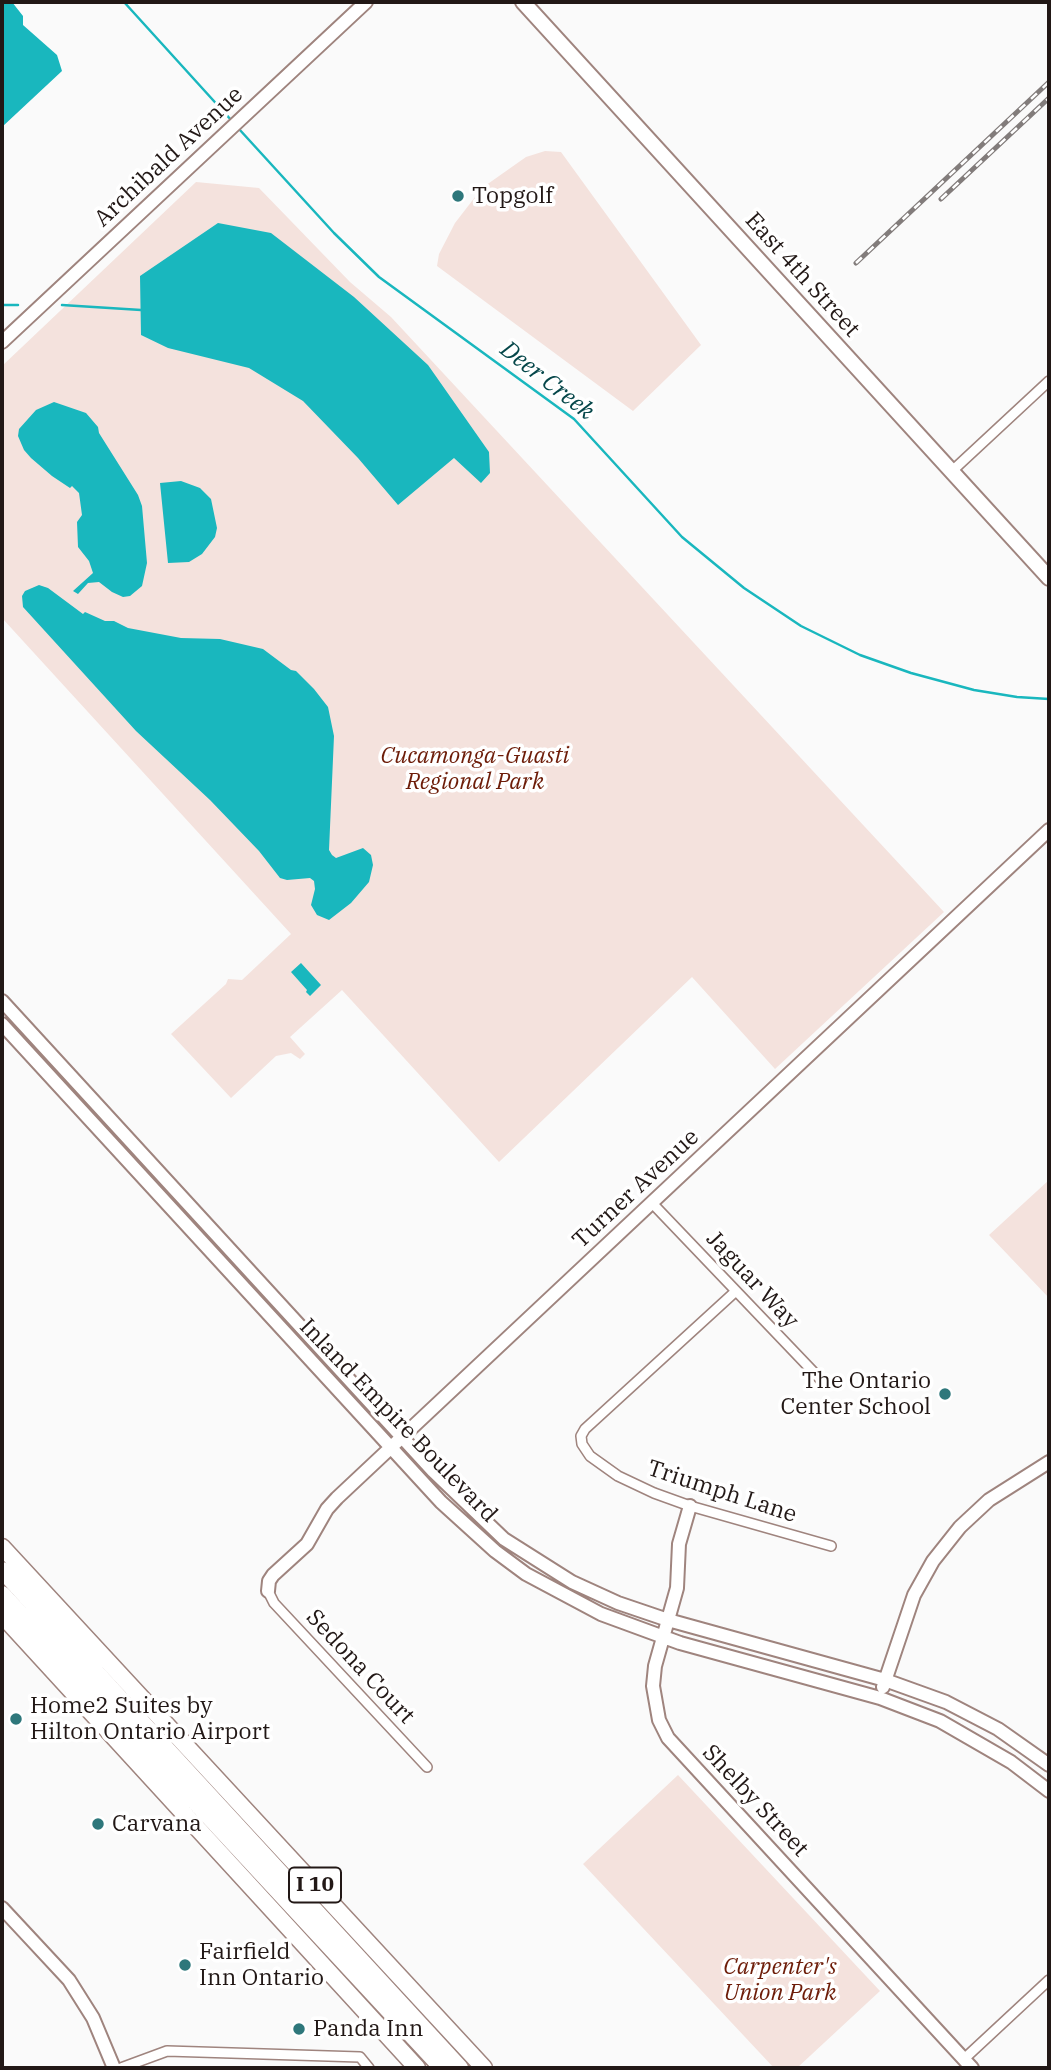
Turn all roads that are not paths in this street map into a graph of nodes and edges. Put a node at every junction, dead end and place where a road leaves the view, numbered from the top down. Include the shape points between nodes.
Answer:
1 (366, 2) edge
2 (523, 2) edge
3 (2, 342) edge
4 (1049, 381) edge
5 (951, 472) junction
6 (1049, 578) edge
7 (1049, 830) edge
8 (2, 1001) edge
9 (2, 1024) edge
10 (652, 1203) junction
11 (736, 1291) junction
12 (824, 1383) dead end
13 (401, 1437) junction
14 (390, 1448) junction
15 (1049, 1462) edge
16 (690, 1506) junction
17 (831, 1546) dead end
18 (2, 1547) edge
19 (2, 1570) edge
20 (268, 1591) joint
21 (2, 1594) edge
22 (2, 1615) edge
23 (668, 1620) junction
24 (663, 1637) junction
25 (886, 1680) junction
26 (880, 1698) junction
27 (1049, 1765) edge
28 (427, 1767) dead end
29 (1049, 1791) edge
30 (2, 1908) edge
31 (1049, 1980) edge
32 (968, 2064) edge
33 (114, 2068) edge
34 (121, 2068) edge
35 (369, 2068) edge
36 (418, 2068) edge
37 (442, 2068) edge
38 (460, 2068) edge
39 (484, 2068) edge

1 - 3 main road, Archibald Avenue
2 - 5 main road, East 4th Street
4 - 5 street
5 - 6 main road, East 4th Street
7 - 10 main road, Turner Avenue
8 - 13 main road, Inland Empire Boulevard
9 - 14 main road, Inland Empire Boulevard
10 - 11 street, Jaguar Way
10 - 13 main road, Turner Avenue
11 - 12 street, Jaguar Way
11 - 16 street, Triumph Lane via 580,1436 590,1456 618,1476
13 - 14 main road, Turner Avenue
13 - 23 main road, Inland Empire Boulevard via 469,1507 522,1551 572,1582
14 - 20 main road, Turner Avenue via 327,1509 307,1544 273,1575
14 - 24 main road, Inland Empire Boulevard via 456,1517 526,1574 592,1610
15 - 25 main road via 989,1500 939,1552 914,1595
16 - 17 street, Triumph Lane
16 - 23 main road, Shelby Street via 679,1544 677,1588
18 - 39 highway, I 10
19 - 38 highway
20 - 28 street, Sedona Court via 274,1603
21 - 37 highway
22 - 36 highway, I 10
23 - 24 main road, Shelby Street
23 - 25 main road, Inland Empire Boulevard
24 - 26 main road, Inland Empire Boulevard
24 - 32 main road, Shelby Street via 653,1686 668,1738
25 - 26 main road
25 - 27 main road, Inland Empire Boulevard via 971,1714
26 - 29 main road, Inland Empire Boulevard via 979,1742
30 - 33 main road via 69,1980 93,2018
31 - 32 street
34 - 35 street via 167,2051 360,2057

